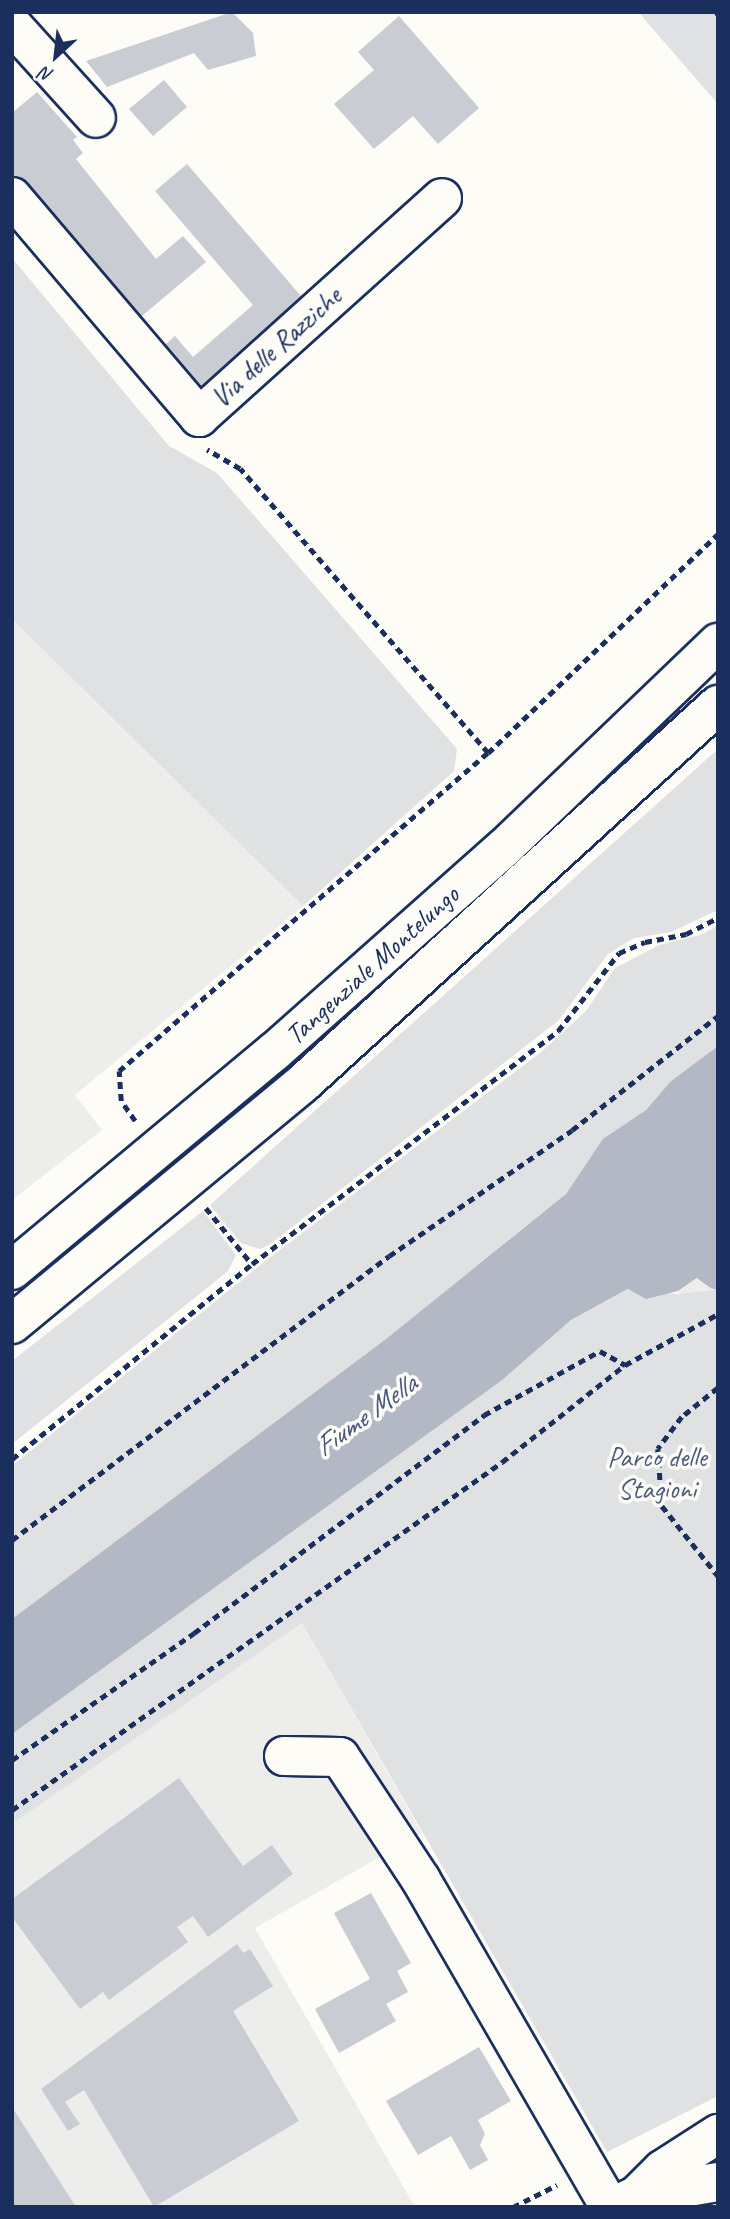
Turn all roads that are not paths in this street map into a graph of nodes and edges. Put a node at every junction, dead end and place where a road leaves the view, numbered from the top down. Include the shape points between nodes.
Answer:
1 (12, 25) edge
2 (96, 118) dead end
3 (12, 197) edge
4 (442, 198) dead end
5 (718, 643) edge
6 (718, 705) edge
7 (12, 1270) edge
8 (12, 1324) edge
9 (284, 1756) dead end
10 (718, 2134) edge
11 (718, 2182) edge
12 (619, 2203) edge

1 - 2 main road
3 - 4 main road, Via delle Razziche via 199,417
5 - 7 main road, Tangenziale Montelungo via 503,849 316,1015
6 - 8 main road, Tangenziale Montelungo via 302,1084
9 - 12 main road via 340,1757 400,1846
10 - 12 main road
11 - 12 main road

